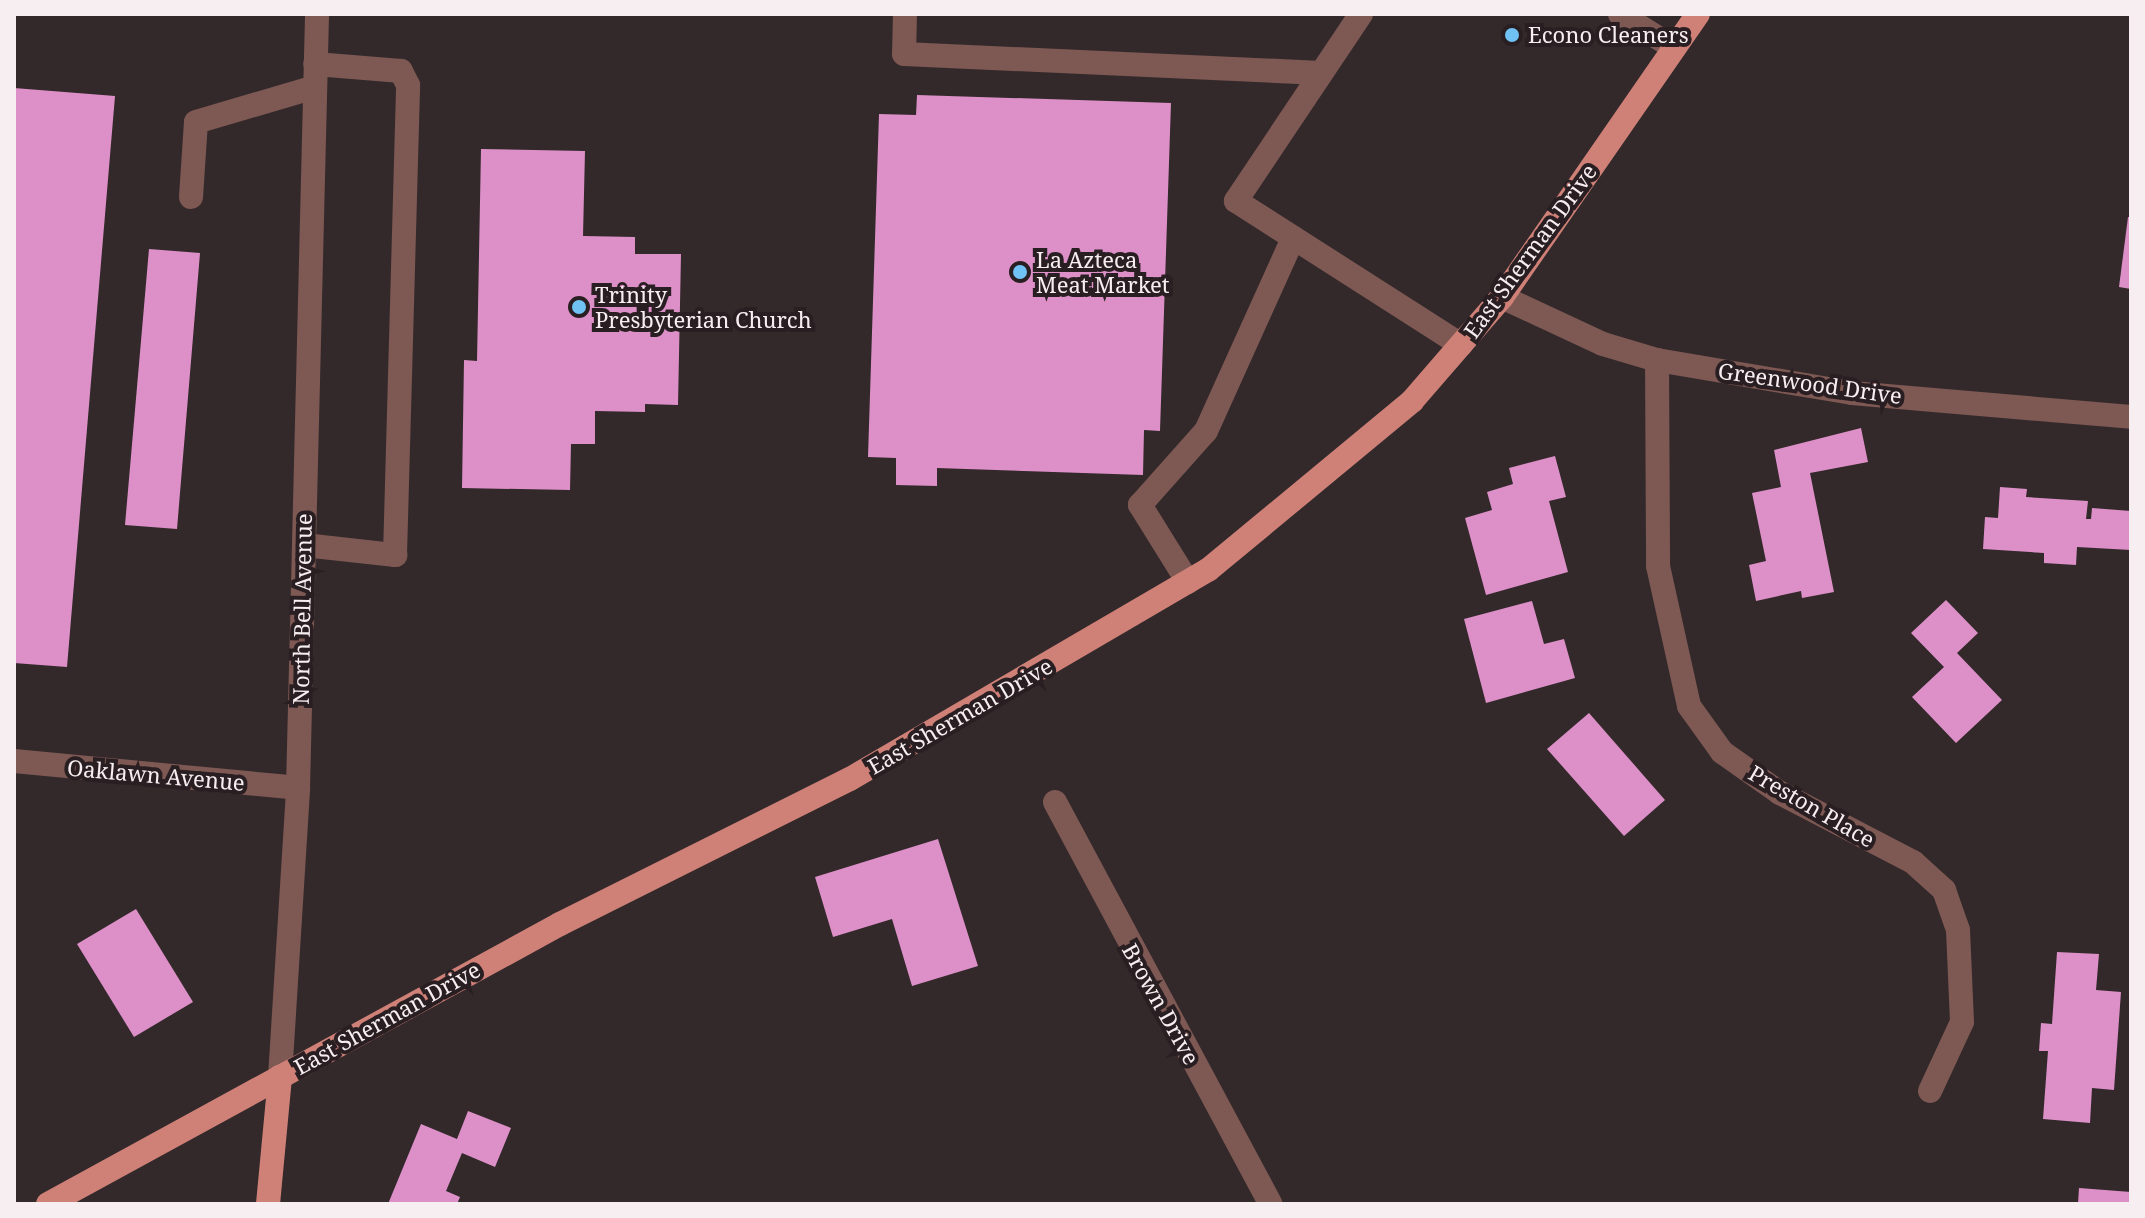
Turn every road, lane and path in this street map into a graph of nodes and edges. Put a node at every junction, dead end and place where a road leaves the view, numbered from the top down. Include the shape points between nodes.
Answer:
1 (317, 14) edge
2 (905, 14) edge
3 (1361, 14) edge
4 (1620, 14) edge
5 (1698, 14) edge
6 (1674, 48) junction
7 (1321, 73) junction
8 (315, 76) junction
9 (191, 197) dead end
10 (1293, 238) junction
11 (1502, 297) junction
12 (1461, 345) junction
13 (1657, 360) junction
14 (2131, 417) edge
15 (304, 545) junction
16 (1188, 582) junction
17 (14, 761) edge
18 (298, 788) junction
19 (1055, 802) dead end
20 (280, 1077) junction
21 (1930, 1091) dead end
22 (48, 1204) edge
23 (268, 1204) edge
24 (1271, 1204) edge

1 - 8 street, North Bell Avenue
2 - 7 street via 904,54
3 - 7 street
4 - 6 street
5 - 6 main road, East Sherman Drive
6 - 11 main road, East Sherman Drive
7 - 10 street via 1236,201
8 - 9 street via 196,122
8 - 15 street, North Bell Avenue
8 - 15 street via 401,71 408,85 395,555
10 - 12 street
10 - 16 street via 1206,431 1140,505
11 - 12 main road, East Sherman Drive
11 - 13 street, Greenwood Drive via 1603,344
12 - 16 main road, East Sherman Drive via 1412,401
13 - 14 street, Greenwood Drive via 1852,393
13 - 21 street, Preston Place via 1658,566 1689,706 1722,752 1780,793 1913,862 1944,890 1958,930 1962,1022
15 - 18 street, North Bell Avenue
16 - 20 main road, East Sherman Drive via 850,779 560,924
17 - 18 street, Oaklawn Avenue
18 - 20 street, North Bell Avenue
19 - 24 street, Brown Drive
20 - 22 main road, East Sherman Drive
20 - 23 main road, North Bell Avenue

